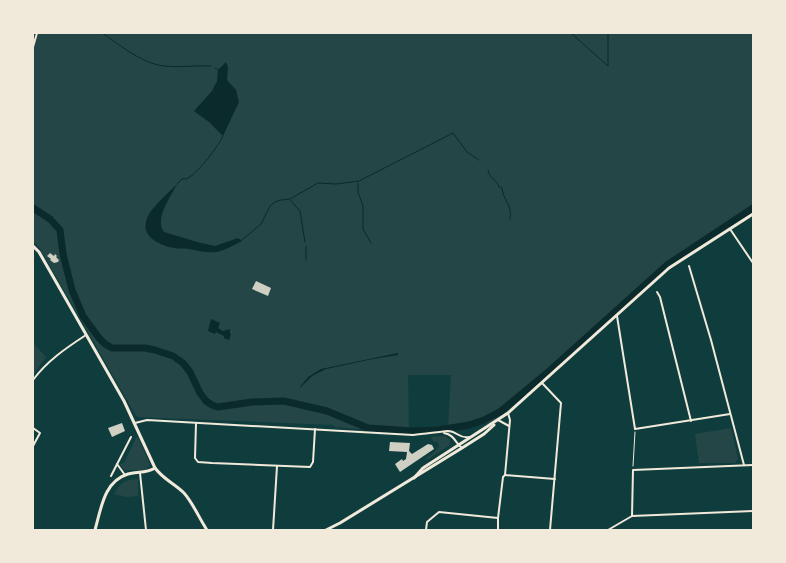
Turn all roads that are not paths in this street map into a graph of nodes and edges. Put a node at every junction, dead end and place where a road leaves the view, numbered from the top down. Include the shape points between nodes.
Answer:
1 (37, 33) edge
2 (33, 47) edge
3 (753, 214) edge
4 (730, 229) junction
5 (33, 246) edge
6 (753, 263) edge
7 (689, 266) dead end
8 (657, 292) dead end
9 (617, 316) junction
10 (86, 335) junction
11 (33, 380) edge
12 (542, 382) junction
13 (508, 413) junction
14 (730, 414) junction
15 (498, 420) junction
16 (691, 421) junction
17 (135, 423) junction
18 (196, 423) junction
19 (509, 426) junction
20 (33, 428) edge
21 (315, 429) junction
22 (441, 432) junction
23 (131, 437) dead end
24 (461, 437) junction
25 (472, 437) junction
26 (462, 443) junction
27 (33, 446) edge
28 (458, 446) junction
29 (462, 448) junction
30 (117, 464) junction
31 (744, 465) junction
32 (753, 465) edge
33 (277, 466) junction
34 (155, 468) junction
35 (140, 473) junction
36 (125, 475) junction
37 (505, 475) junction
38 (111, 476) dead end
39 (414, 478) junction
40 (555, 479) junction
41 (753, 511) edge
42 (632, 516) junction
43 (498, 518) junction
44 (340, 523) junction
45 (95, 530) edge
46 (146, 530) edge
47 (207, 530) edge
48 (273, 530) edge
49 (326, 530) edge
50 (331, 530) edge
51 (426, 530) edge
52 (498, 530) edge
53 (550, 530) edge
54 (608, 530) edge

1 - 2 street
3 - 4 main road
4 - 6 street
4 - 9 main road via 669,268
5 - 10 main road via 39,252
7 - 14 street
8 - 16 street
9 - 12 main road
9 - 16 street via 635,429
10 - 11 street via 42,368
10 - 17 main road
12 - 13 main road
12 - 40 street via 561,403
13 - 15 main road
13 - 19 street
14 - 16 street
14 - 31 street
15 - 19 street
15 - 25 main road
15 - 29 main road via 484,434
17 - 18 street via 147,420
17 - 34 main road
18 - 21 street
18 - 33 street via 195,458 198,462
19 - 37 street
20 - 27 street via 40,433
21 - 22 street via 413,435
21 - 33 street via 312,466
22 - 24 street via 452,432
22 - 28 street via 453,436
23 - 30 street
24 - 25 street
24 - 26 street
25 - 26 main road
26 - 28 main road
26 - 29 street
28 - 29 street
28 - 39 main road via 423,468
29 - 39 main road
30 - 36 street
30 - 38 street
31 - 32 street
31 - 42 street via 633,470
33 - 48 street
34 - 35 main road via 147,473
34 - 47 main road via 162,477 186,495
35 - 36 main road
35 - 46 street
36 - 45 main road via 115,481 107,491
37 - 40 street
37 - 43 street
39 - 44 main road
40 - 53 street
41 - 42 street
42 - 54 street
43 - 51 street via 439,512 427,522
43 - 52 street
44 - 49 main road
44 - 50 main road

